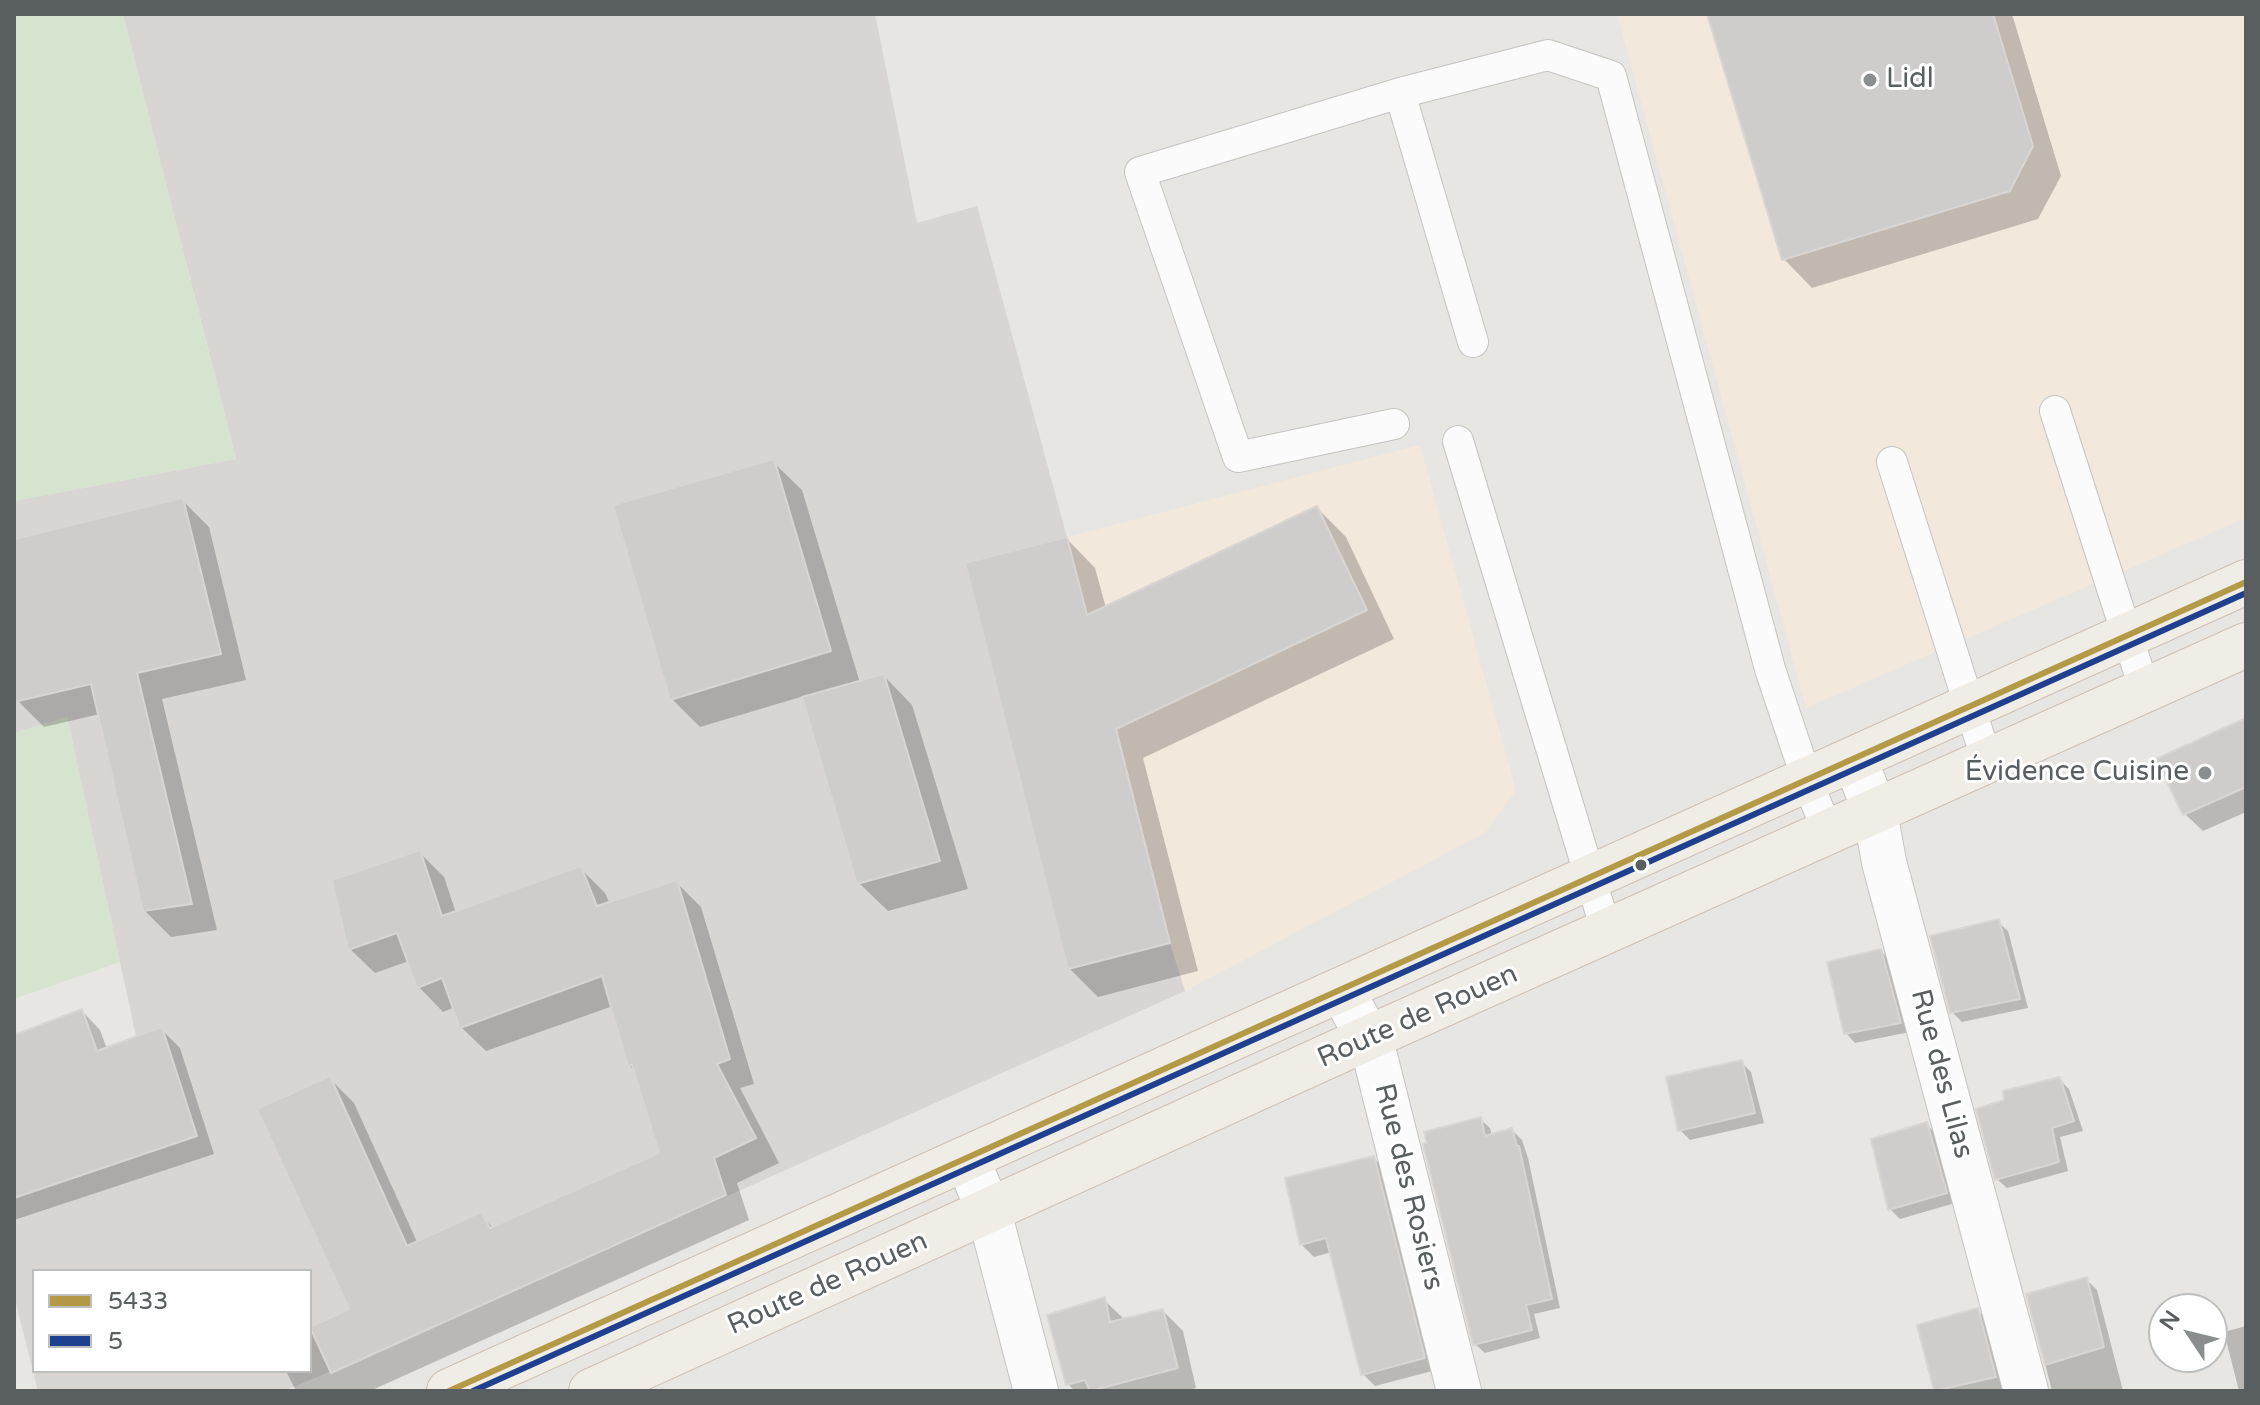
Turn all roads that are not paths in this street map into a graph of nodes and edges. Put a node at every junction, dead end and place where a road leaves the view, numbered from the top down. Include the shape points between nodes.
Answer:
1 (1400, 93) junction
2 (1473, 342) dead end
3 (2055, 411) dead end
4 (1394, 424) dead end
5 (1458, 441) dead end
6 (1892, 462) dead end
7 (2246, 582) edge
8 (2127, 636) junction
9 (2246, 645) edge
10 (2145, 691) junction
11 (1970, 707) junction
12 (1855, 759) junction
13 (1987, 761) junction
14 (1807, 780) junction
15 (1875, 812) junction
16 (1828, 833) junction
17 (1590, 878) junction
18 (1607, 933) junction
19 (1342, 990) junction
20 (1368, 1038) junction
21 (967, 1158) junction
22 (989, 1212) junction
23 (449, 1391) edge
24 (591, 1391) edge
25 (1036, 1391) edge
26 (1459, 1391) edge
27 (2026, 1391) edge

1 - 2 lane
1 - 4 lane via 1140,172 1238,457
1 - 14 lane via 1548,55 1611,76 1770,669
3 - 8 lane
5 - 17 lane
6 - 11 lane
7 - 8 main road, Route de Rouen
8 - 10 lane
8 - 11 main road, Route de Rouen
9 - 10 main road, Route de Rouen
10 - 13 main road, Route de Rouen
11 - 12 main road, Route de Rouen
11 - 13 lane
12 - 14 main road, Route de Rouen
12 - 15 street, Rue des Lilas
13 - 15 main road, Route de Rouen
14 - 16 lane
14 - 17 main road, Route de Rouen
15 - 16 main road, Route de Rouen
15 - 27 street, Rue des Lilas
16 - 18 main road, Route de Rouen
17 - 18 lane
17 - 19 main road, Route de Rouen
18 - 20 main road, Route de Rouen
19 - 20 street, Rue des Rosiers
19 - 21 main road, Route de Rouen
20 - 22 main road, Route de Rouen
20 - 26 street, Rue des Rosiers
21 - 22 street
21 - 23 main road, Route de Rouen
22 - 24 main road, Route de Rouen
22 - 25 street

